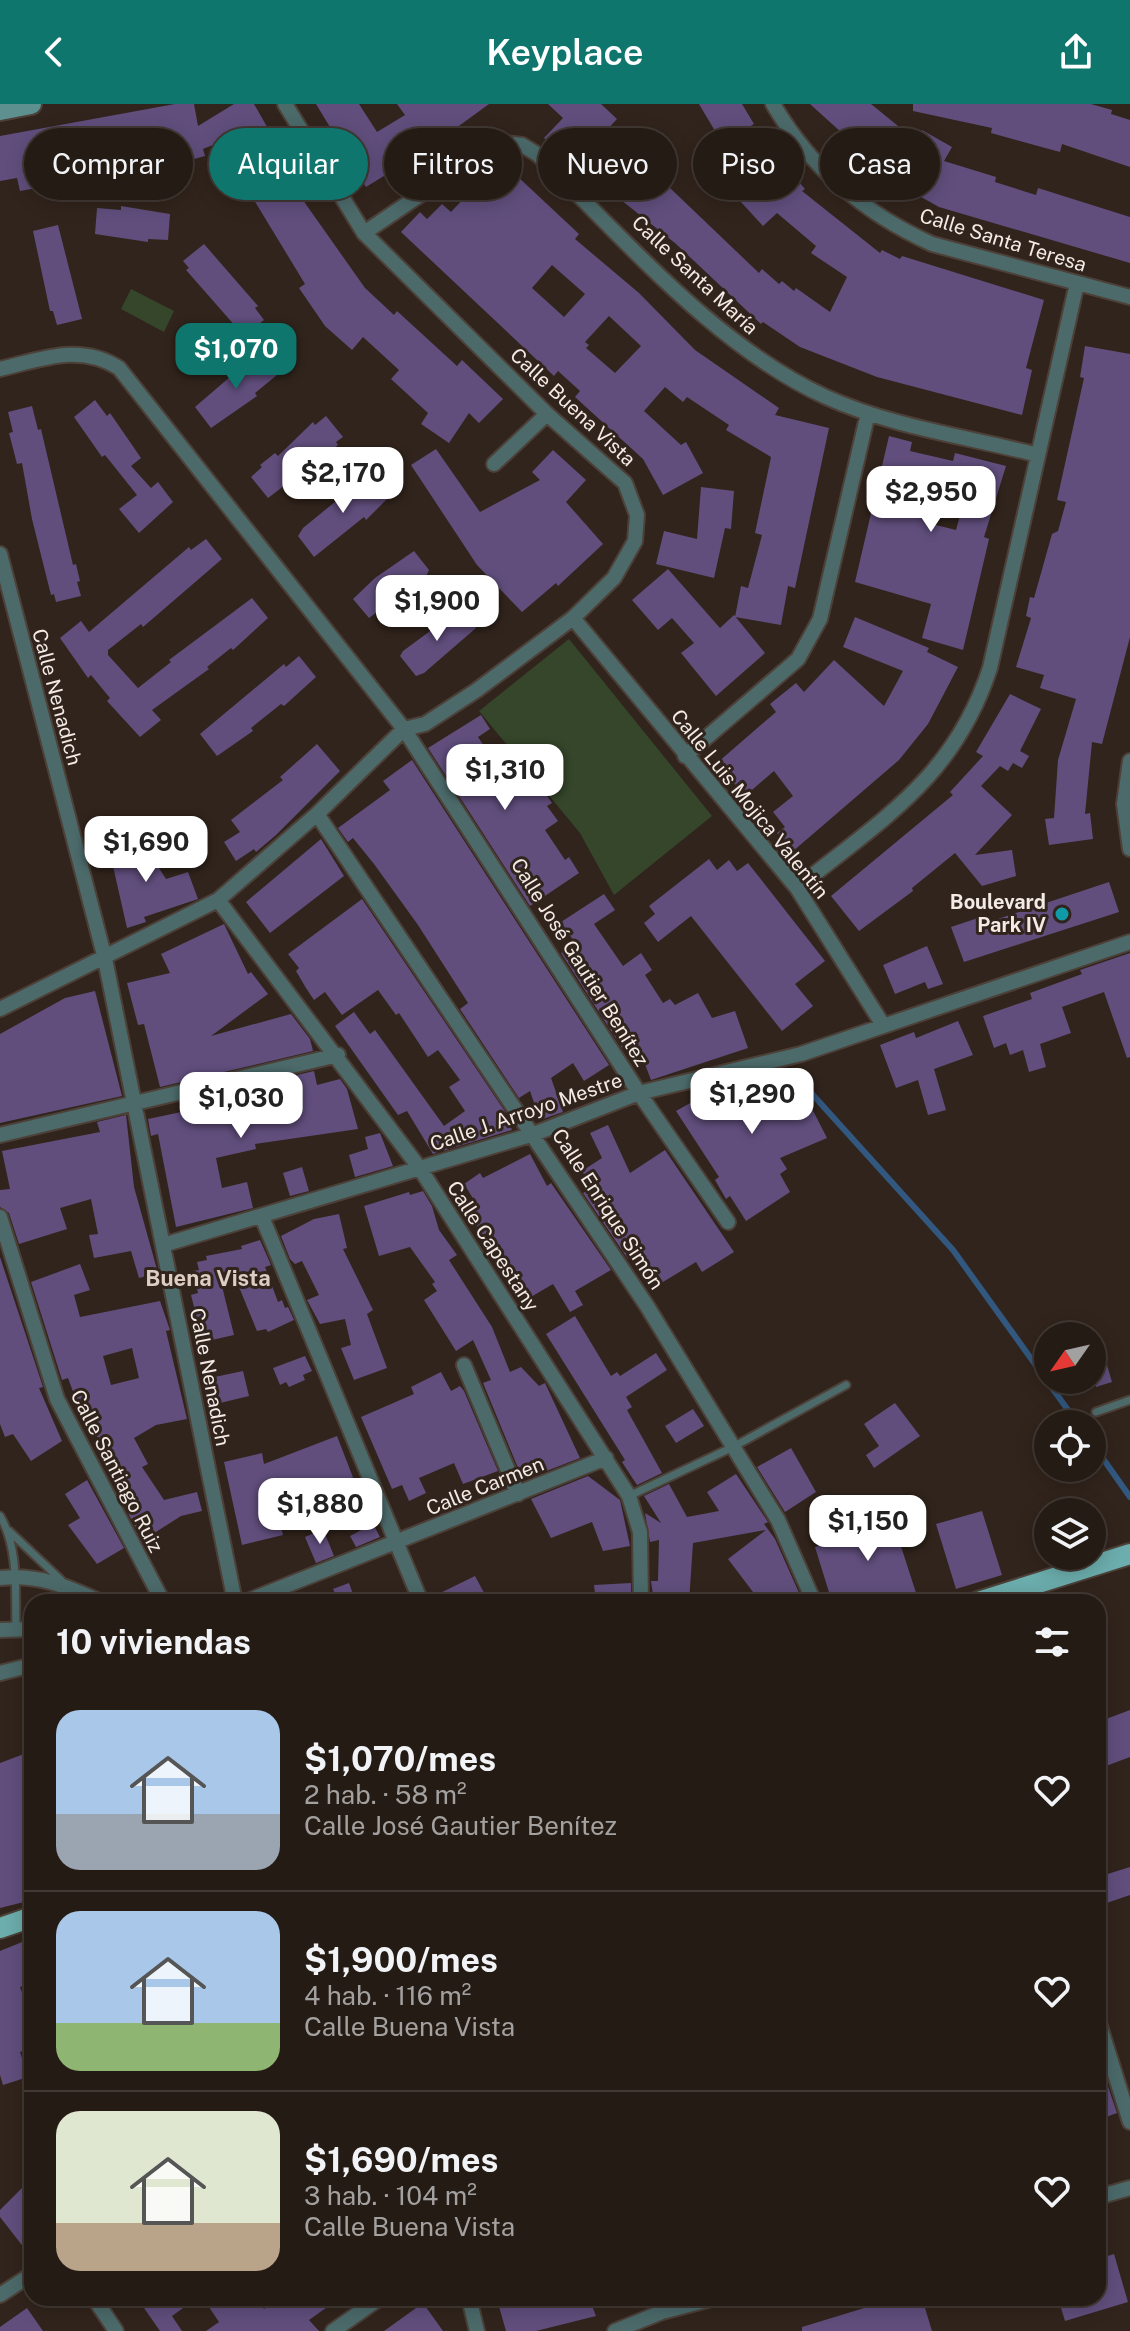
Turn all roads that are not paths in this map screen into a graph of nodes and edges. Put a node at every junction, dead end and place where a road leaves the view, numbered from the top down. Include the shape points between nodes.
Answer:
1 (31, 104) edge
2 (285, 104) edge
3 (773, 104) edge
4 (0, 110) edge
5 (364, 233) junction
6 (1077, 283) junction
7 (1130, 297) edge
8 (0, 369) edge
9 (868, 413) junction
10 (547, 414) junction
11 (1038, 455) junction
12 (494, 464) dead end
13 (0, 554) edge
14 (573, 618) junction
15 (404, 729) junction
16 (685, 756) junction
17 (1130, 761) edge
18 (317, 814) junction
19 (1130, 849) edge
20 (797, 888) junction
21 (218, 900) junction
22 (1130, 942) edge
23 (105, 959) junction
24 (0, 1009) edge
25 (883, 1025) junction
26 (338, 1055) junction
27 (639, 1093) junction
28 (135, 1104) junction
29 (534, 1134) junction
30 (0, 1135) edge
31 (421, 1170) junction
32 (0, 1217) edge
33 (262, 1217) junction
34 (728, 1222) dead end
35 (163, 1245) junction
36 (464, 1365) dead end
37 (846, 1385) dead end
38 (1130, 1400) edge
39 (1102, 1410) edge
40 (733, 1447) junction
41 (606, 1458) junction
42 (518, 1494) junction
43 (629, 1496) junction
44 (0, 1516) edge
45 (8, 1529) junction
46 (397, 1542) junction
47 (1130, 1554) edge
48 (7, 1578) edge
49 (66, 1584) junction
50 (85, 1594) edge
51 (159, 1594) edge
52 (233, 1594) edge
53 (265, 1594) edge
54 (418, 1594) edge
55 (641, 1594) edge
56 (810, 1594) edge
57 (1003, 1594) edge
58 (16, 1628) junction
59 (24, 1628) edge
60 (0, 1630) edge
61 (24, 1667) edge
62 (0, 1673) edge
63 (24, 1920) edge
64 (0, 1928) edge
65 (1106, 2055) edge
66 (1130, 2122) edge
67 (1130, 2188) edge
68 (1106, 2195) edge
69 (24, 2279) edge
70 (0, 2295) edge
71 (99, 2306) edge
72 (369, 2306) edge
73 (471, 2306) edge
74 (658, 2306) edge
75 (116, 2331) edge
76 (333, 2331) edge
77 (477, 2331) edge
78 (615, 2331) edge

1 - 4 street
2 - 5 street, Calle Buena Vista
3 - 6 street, Calle Santa Teresa via 815,163 852,198 889,222 932,244
5 - 9 street, Calle Santa María via 498,142 522,145 733,341 800,385
5 - 10 street, Calle Buena Vista
6 - 7 street, Calle Santa Teresa
6 - 11 street
8 - 15 street, Calle José Gautier Benítez via 76,353 93,354 119,368
9 - 11 street, Calle Santa María
9 - 16 street via 810,643
10 - 12 street
10 - 14 street, Calle Buena Vista via 625,483 637,515 629,557
11 - 20 street via 990,668 960,740 919,790
13 - 23 street, Calle Nenadich
14 - 15 street, Calle Buena Vista via 477,690 425,724
14 - 16 street, Calle Luis Mojica Valentín
15 - 18 street, Calle Buena Vista
15 - 27 street, Calle José Gautier Benítez
16 - 20 street, Calle Luis Mojica Valentín
17 - 19 street via 1124,804
18 - 21 street, Calle Buena Vista
18 - 29 street, Calle Enrique Simón
20 - 25 street, Calle Luis Mojica Valentín
21 - 23 street, Calle Buena Vista
21 - 26 street, Calle Capestany
22 - 25 street, Calle J. Arroyo Mestre
23 - 24 street, Calle Buena Vista
23 - 28 street, Calle Nenadich
25 - 27 street, Calle J. Arroyo Mestre via 801,1054
26 - 28 street
26 - 31 street, Calle Capestany
27 - 29 street, Calle J. Arroyo Mestre
27 - 34 street, Calle José Gautier Benítez
28 - 30 street
28 - 35 street, Calle Nenadich
29 - 31 street, Calle J. Arroyo Mestre
29 - 40 street, Calle Enrique Simón
31 - 33 street, Calle J. Arroyo Mestre
31 - 41 street, Calle Capestany
32 - 51 street, Calle Santiago Ruiz via 57,1399
33 - 35 street, Calle J. Arroyo Mestre
33 - 46 street
35 - 52 street, Calle Nenadich
36 - 42 street
37 - 40 lane
38 - 39 lane
40 - 43 lane
40 - 56 street, Calle Enrique Simón via 778,1520
41 - 42 street, Calle Carmen
41 - 43 street, Calle Capestany
42 - 46 street, Calle Carmen
43 - 55 street, Calle Capestany via 640,1532
44 - 45 lane
45 - 48 lane
45 - 49 lane
46 - 53 street, Calle Carmen
46 - 54 street
47 - 57 main road
48 - 49 street
48 - 58 lane
49 - 50 street
58 - 59 street
58 - 60 street
61 - 62 street
63 - 64 main road
65 - 66 street
67 - 68 street
69 - 70 street
71 - 75 street
72 - 76 street
73 - 77 street
74 - 78 street

